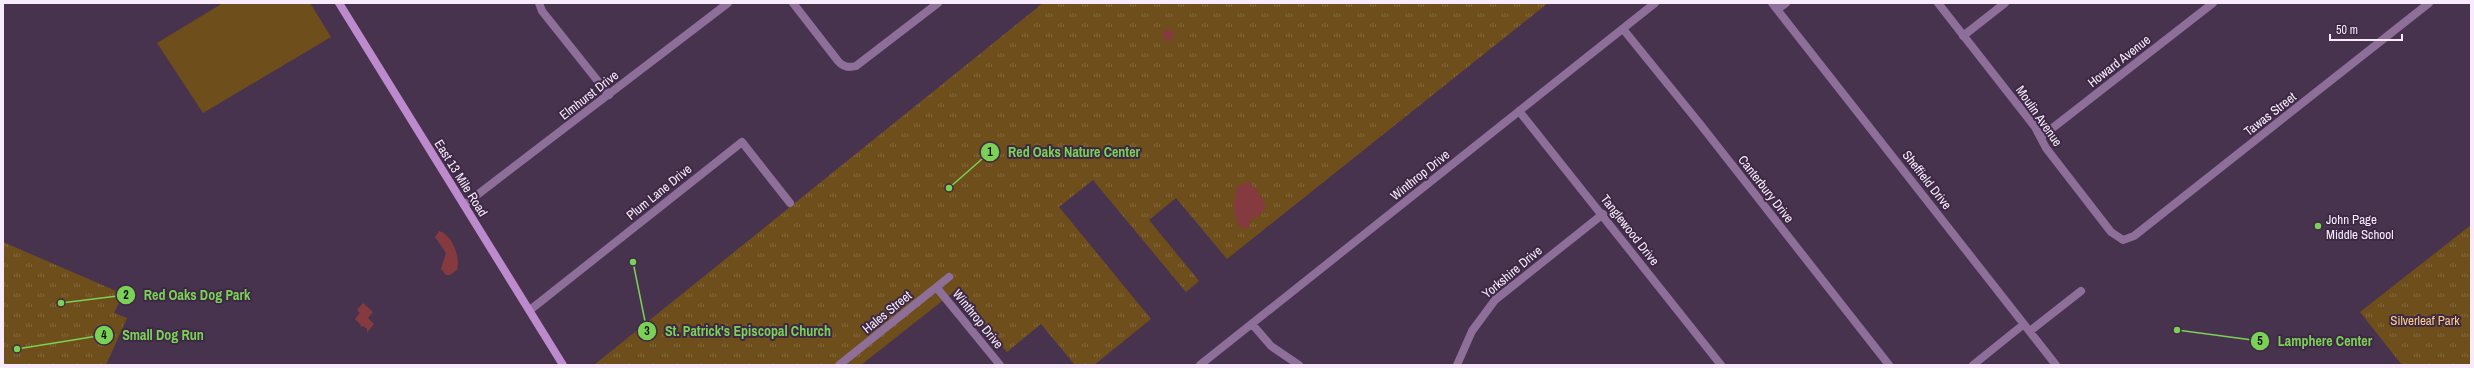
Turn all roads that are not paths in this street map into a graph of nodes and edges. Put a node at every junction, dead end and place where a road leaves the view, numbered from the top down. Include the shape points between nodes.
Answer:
1 (339, 3) edge
2 (539, 3) edge
3 (728, 3) edge
4 (793, 3) edge
5 (938, 3) edge
6 (1655, 3) edge
7 (1786, 3) edge
8 (1938, 3) edge
9 (2005, 3) edge
10 (2213, 3) edge
11 (2429, 3) edge
12 (1775, 6) edge
13 (1623, 29) junction
14 (1963, 36) junction
15 (609, 95) junction
16 (1519, 111) junction
17 (2041, 137) junction
18 (790, 203) dead end
19 (464, 205) junction
20 (1603, 214) junction
21 (2123, 240) joint
22 (950, 277) dead end
23 (936, 288) junction
24 (2082, 291) dead end
25 (530, 310) junction
26 (1252, 324) junction
27 (2024, 324) junction
28 (2030, 331) junction
29 (563, 365) edge
30 (839, 365) edge
31 (1000, 365) edge
32 (1200, 365) edge
33 (1298, 365) edge
34 (1457, 365) edge
35 (1721, 365) edge
36 (1889, 365) edge
37 (1973, 365) edge
38 (2056, 365) edge

1 - 19 main road, East 13 Mile Road
2 - 15 street via 542,11
3 - 15 street, Elmhurst Drive
4 - 5 street via 838,61 846,67 856,66
6 - 13 street, Winthrop Drive
7 - 12 street
8 - 14 street, Moulin Avenue
9 - 14 street
10 - 17 street, Howard Avenue
11 - 21 street, Tawas Street via 2134,236
12 - 27 street, Sheffield Drive
13 - 16 street, Winthrop Drive
13 - 36 street, Canterbury Drive
14 - 17 street, Moulin Avenue
15 - 19 street, Elmhurst Drive
16 - 20 street, Tanglewood Drive
16 - 26 street, Winthrop Drive
17 - 21 street, Moulin Avenue via 2046,148 2112,232
18 - 25 street, Plum Lane Drive via 742,142
19 - 25 main road, East 13 Mile Road
20 - 34 street, Yorkshire Drive via 1495,300 1472,331
20 - 35 street, Tanglewood Drive
22 - 23 street, Hales Street
23 - 30 street, Hales Street
23 - 31 street, Winthrop Drive
24 - 28 street
25 - 29 main road, East 13 Mile Road
26 - 32 street, Winthrop Drive
26 - 33 street via 1271,346
27 - 28 street, Sheffield Drive
27 - 37 street
28 - 38 street, Sheffield Drive

